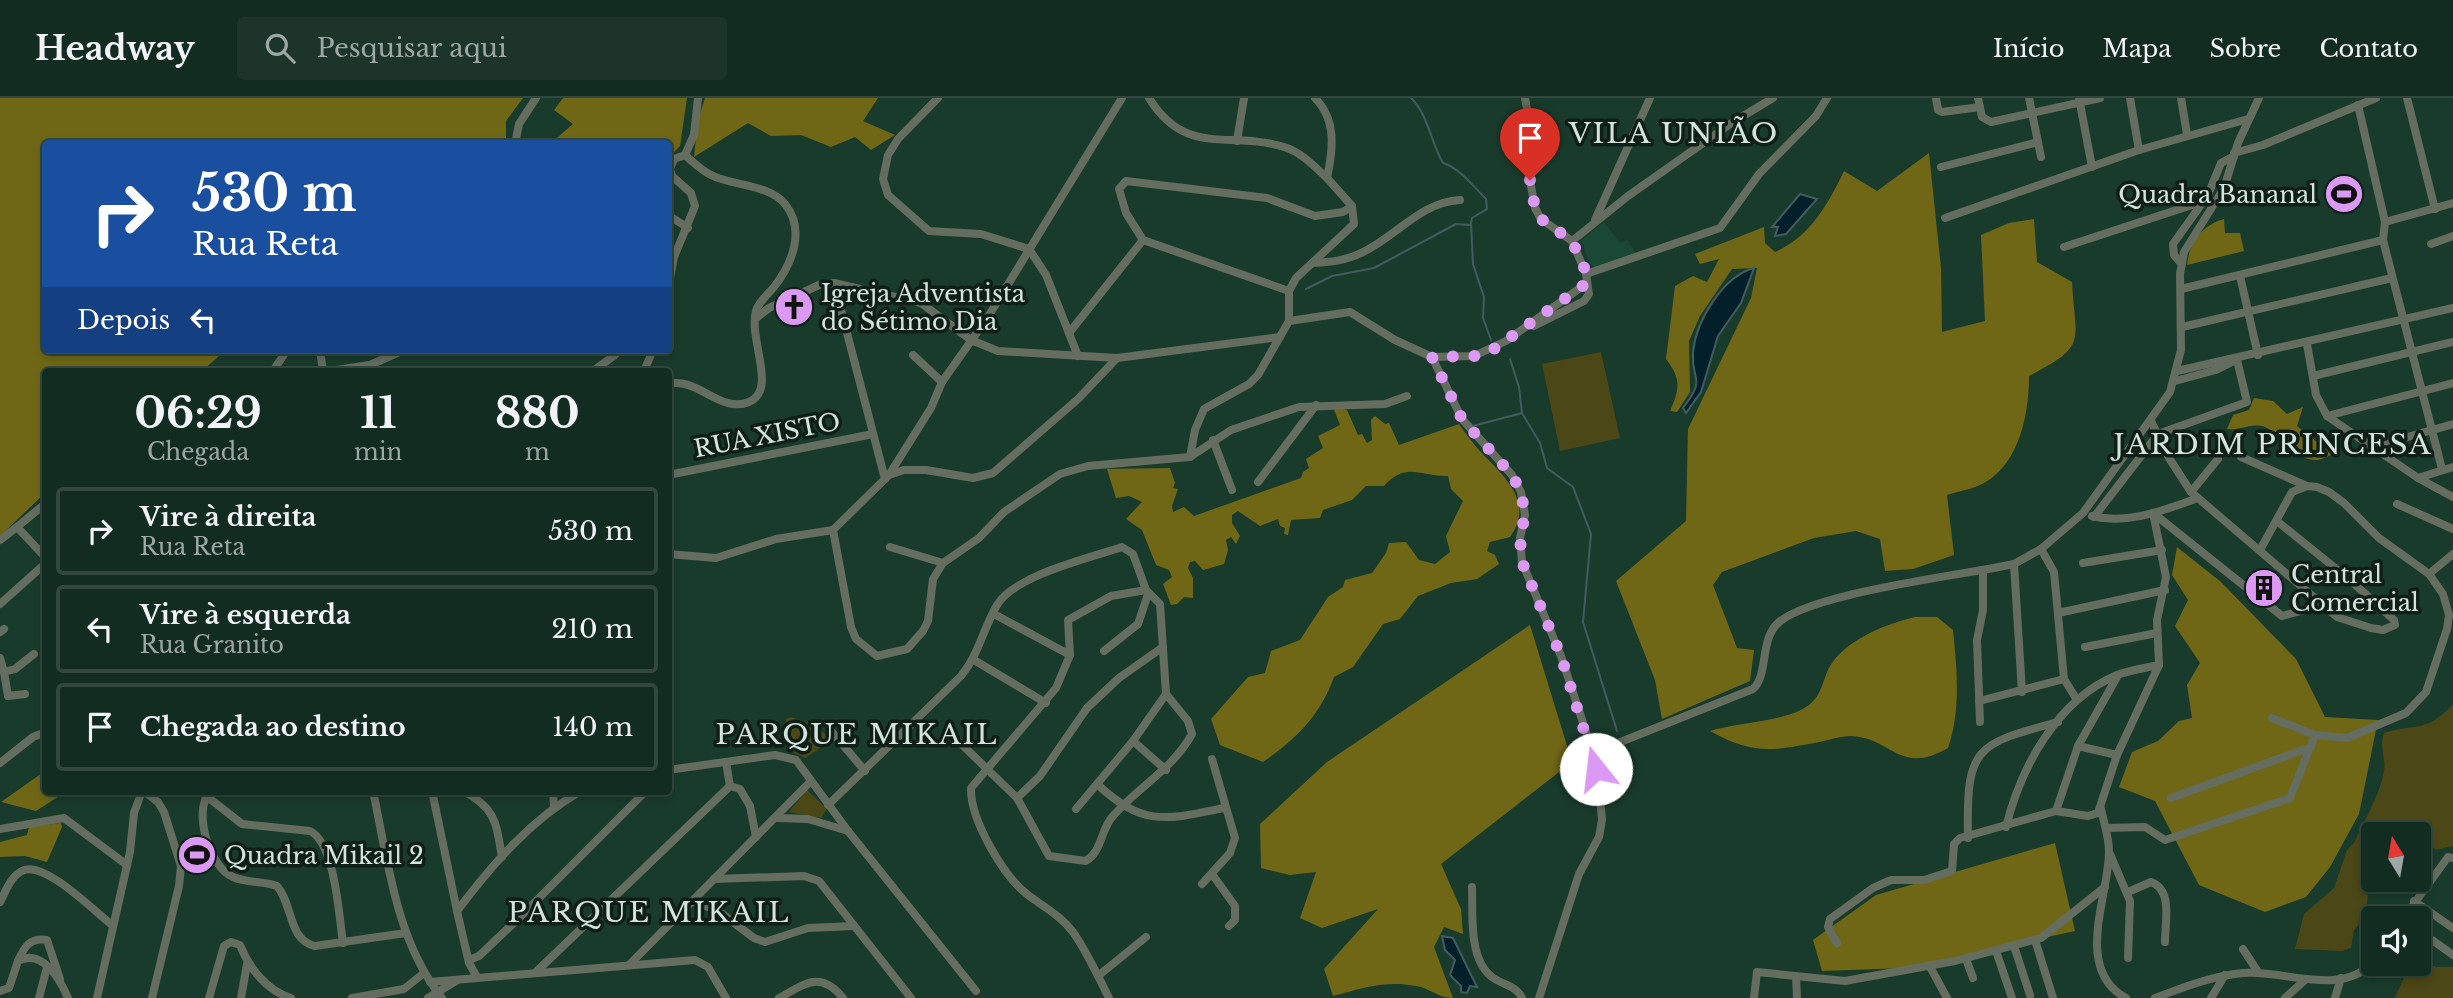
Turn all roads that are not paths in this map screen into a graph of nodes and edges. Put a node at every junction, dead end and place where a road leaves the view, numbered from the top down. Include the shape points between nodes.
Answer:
1 (536, 98) edge
2 (698, 98) edge
3 (938, 98) edge
4 (1122, 98) edge
5 (1149, 98) edge
6 (1244, 98) edge
7 (1315, 98) edge
8 (1525, 98) edge
9 (1650, 98) edge
10 (1773, 98) edge
11 (1827, 98) edge
12 (2029, 98) edge
13 (2101, 98) edge
14 (2130, 98) edge
15 (2181, 98) edge
16 (2259, 98) edge
17 (2376, 98) edge
18 (2407, 98) edge
19 (2080, 100) edge
20 (1937, 102) edge
21 (1979, 102) edge
22 (2358, 104) junction
23 (2032, 114) junction
24 (2248, 119) junction
25 (2187, 134) junction
26 (516, 140) edge
27 (1237, 141) junction
28 (2038, 142) junction
29 (2139, 150) junction
30 (2234, 154) junction
31 (685, 155) junction
32 (2041, 157) dead end
33 (672, 164) edge
34 (1941, 167) dead end
35 (2092, 167) junction
36 (672, 172) edge
37 (1327, 178) junction
38 (1610, 186) junction
39 (1628, 196) junction
40 (1460, 200) dead end
41 (2201, 202) junction
42 (2453, 203) edge
43 (1352, 205) junction
44 (2435, 209) junction
45 (2175, 210) junction
46 (672, 218) edge
47 (1945, 218) dead end
48 (2385, 222) junction
49 (1593, 223) junction
50 (2185, 223) junction
51 (688, 228) junction
52 (2453, 236) edge
53 (1143, 240) junction
54 (2383, 240) junction
55 (1572, 241) junction
56 (2431, 244) dead end
57 (2064, 247) dead end
58 (1028, 249) junction
59 (2181, 262) junction
60 (1313, 263) junction
61 (672, 268) edge
62 (2240, 276) junction
63 (1587, 278) junction
64 (2392, 278) junction
65 (834, 283) junction
66 (2181, 289) junction
67 (1289, 291) junction
68 (2453, 308) edge
69 (2250, 312) junction
70 (756, 318) junction
71 (2403, 320) junction
72 (1289, 321) junction
73 (2182, 327) junction
74 (1521, 332) junction
75 (1069, 333) junction
76 (1280, 337) junction
77 (971, 340) junction
78 (2453, 342) edge
79 (2307, 344) junction
80 (395, 354) edge
81 (2412, 354) junction
82 (615, 355) dead end
83 (913, 355) dead end
84 (2258, 355) junction
85 (1080, 357) junction
86 (1432, 357) junction
87 (1117, 358) junction
88 (2236, 360) junction
89 (350, 368) edge
90 (597, 368) edge
91 (2177, 371) junction
92 (1104, 372) junction
93 (2313, 376) junction
94 (2175, 381) junction
95 (942, 382) junction
96 (672, 383) edge
97 (2453, 383) edge
98 (2421, 391) junction
99 (1406, 396) dead end
100 (1316, 405) junction
101 (2327, 416) junction
102 (2151, 421) junction
103 (2453, 424) edge
104 (2431, 429) junction
105 (2158, 434) junction
106 (873, 435) junction
107 (1213, 440) junction
108 (2376, 446) junction
109 (1190, 457) junction
110 (2241, 457) dead end
111 (2218, 459) dead end
112 (2453, 467) edge
113 (2442, 469) junction
114 (672, 474) edge
115 (887, 477) junction
116 (2418, 478) junction
117 (1258, 482) dead end
118 (2306, 486) junction
119 (1231, 491) dead end
120 (2190, 492) junction
121 (2453, 497) edge
122 (2198, 498) junction
123 (2397, 504) dead end
124 (42, 506) edge
125 (2083, 513) junction
126 (2153, 513) junction
127 (2094, 517) junction
128 (2278, 522) junction
129 (17, 527) junction
130 (2453, 529) edge
131 (833, 530) junction
132 (0, 540) edge
133 (890, 547) dead end
134 (2041, 549) junction
135 (2162, 550) junction
136 (2260, 550) junction
137 (672, 554) edge
138 (2453, 554) edge
139 (42, 556) edge
140 (943, 563) junction
141 (2083, 563) dead end
142 (2014, 564) junction
143 (42, 565) edge
144 (1983, 571) junction
145 (2429, 574) junction
146 (2165, 590) junction
147 (1147, 592) junction
148 (2318, 599) junction
149 (0, 604) edge
150 (2058, 613) junction
151 (993, 614) junction
152 (2157, 633) junction
153 (1163, 647) junction
154 (2085, 648) dead end
155 (1104, 651) dead end
156 (34, 654) dead end
157 (1070, 655) junction
158 (0, 658) edge
159 (974, 660) junction
160 (2159, 666) junction
161 (4, 672) junction
162 (2118, 674) junction
163 (2064, 679) junction
164 (2022, 692) junction
165 (25, 694) dead end
166 (1166, 694) junction
167 (2077, 700) junction
168 (1979, 701) junction
169 (1046, 703) junction
170 (2272, 718) dead end
171 (1980, 722) dead end
172 (2058, 722) junction
173 (832, 732) dead end
174 (42, 734) edge
175 (951, 734) dead end
176 (2315, 735) junction
177 (1133, 741) junction
178 (2078, 746) junction
179 (2311, 747) junction
180 (1593, 753) junction
181 (2117, 755) junction
182 (1212, 759) dead end
183 (726, 762) junction
184 (0, 763) edge
185 (672, 769) edge
186 (986, 769) junction
187 (1166, 769) junction
188 (865, 771) junction
189 (811, 781) junction
190 (1097, 784) junction
191 (730, 786) junction
192 (141, 795) edge
193 (149, 795) edge
194 (203, 795) edge
195 (374, 795) edge
196 (433, 795) edge
197 (470, 795) edge
198 (553, 795) edge
199 (575, 795) edge
200 (642, 795) edge
201 (2171, 797) dead end
202 (1017, 798) junction
203 (828, 805) junction
204 (1123, 807) junction
205 (554, 808) junction
206 (1224, 808) junction
207 (1076, 809) dead end
208 (2101, 809) junction
209 (2056, 811) junction
210 (776, 818) junction
211 (2006, 827) junction
212 (2106, 828) junction
213 (0, 829) edge
214 (848, 831) junction
215 (756, 836) junction
216 (1964, 838) junction
217 (2109, 851) junction
218 (502, 857) junction
219 (2449, 859) edge
220 (127, 865) junction
221 (1213, 874) junction
222 (714, 879) junction
223 (1202, 884) dead end
224 (1472, 887) dead end
225 (2105, 887) junction
226 (2127, 892) junction
227 (690, 901) junction
228 (2414, 901) junction
229 (0, 902) edge
230 (2411, 906) edge
231 (457, 911) junction
232 (112, 925) junction
233 (854, 926) junction
234 (1229, 926) dead end
235 (2453, 929) edge
236 (406, 933) junction
237 (1146, 937) dead end
238 (2431, 939) edge
239 (2035, 940) junction
240 (2165, 942) dead end
241 (344, 943) junction
242 (1836, 943) dead end
243 (646, 946) junction
244 (2014, 946) junction
245 (2243, 949) dead end
246 (1996, 951) junction
247 (557, 954) junction
248 (2453, 955) edge
249 (2128, 958) dead end
250 (1966, 959) junction
251 (18, 961) junction
252 (469, 962) junction
253 (658, 963) junction
254 (247, 964) junction
255 (628, 965) junction
256 (1929, 965) junction
257 (47, 967) junction
258 (563, 971) junction
259 (2361, 971) edge
260 (536, 972) junction
261 (2258, 972) junction
262 (424, 973) junction
263 (2225, 975) junction
264 (1098, 976) junction
265 (1796, 977) junction
266 (472, 978) junction
267 (1973, 978) dead end
268 (2341, 978) junction
269 (60, 979) junction
270 (458, 980) junction
271 (2305, 980) junction
272 (430, 982) junction
273 (0, 991) edge
274 (976, 991) dead end
275 (406, 994) edge
276 (440, 995) edge
277 (2030, 995) dead end
278 (39, 998) edge
279 (68, 998) edge
280 (97, 998) edge
281 (152, 998) edge
282 (209, 998) edge
283 (241, 998) edge
284 (291, 998) edge
285 (353, 998) edge
286 (428, 998) edge
287 (726, 998) edge
288 (779, 998) edge
289 (843, 998) edge
290 (911, 998) edge
291 (1109, 998) edge
292 (1522, 998) edge
293 (1539, 998) edge
294 (1754, 998) edge
295 (1797, 998) edge
296 (1947, 998) edge
297 (2012, 998) edge
298 (2053, 998) edge
299 (2126, 998) edge
300 (2155, 998) edge
301 (2211, 998) edge
302 (2285, 998) edge
303 (2335, 998) edge

1 - 26 street via 519,124
2 - 31 street via 694,135
3 - 58 street via 898,139 883,168 884,188 929,231 981,233
4 - 58 street
5 - 27 street via 1172,127 1198,137
6 - 27 street
7 - 37 street via 1331,128
8 - 55 street via 1532,136 1530,180 1535,208 1541,219
9 - 38 street
10 - 39 street
11 - 63 street via 1816,116 1768,163 1720,228
12 - 23 street
13 - 19 street
14 - 29 street
15 - 25 street
16 - 24 street
17 - 22 street
18 - 44 street
19 - 23 street
19 - 35 street
20 - 21 street via 1942,112
21 - 23 street via 1986,121
22 - 30 street
22 - 48 street
23 - 28 street
24 - 25 street
24 - 30 street
25 - 29 street
27 - 37 street via 1297,152
28 - 32 street
28 - 34 street
29 - 35 street
30 - 41 street via 2221,163
30 - 59 street via 2218,201 2188,241
31 - 33 street
31 - 70 street via 710,175 782,200 791,215 796,236 793,252 784,273 757,309
35 - 47 street
36 - 51 street via 693,199 695,212
37 - 43 street
38 - 39 street via 1616,194
38 - 49 street
39 - 49 street
40 - 60 street via 1444,202 1410,220 1362,253
41 - 45 street
41 - 50 street
42 - 44 street
43 - 53 street via 1342,212 1315,216 1267,198 1126,181 1119,189 1120,199
43 - 60 street via 1354,224
44 - 48 street
45 - 50 street
45 - 57 street
46 - 51 street
48 - 54 street
49 - 55 street
50 - 59 street via 2173,244 2174,255
51 - 61 street
52 - 56 street
53 - 67 street
53 - 75 street
54 - 62 street
54 - 64 street
55 - 63 street
58 - 75 street via 1046,275
58 - 77 street
59 - 66 street
60 - 67 street
62 - 66 street
62 - 69 street
63 - 74 street
63 - 74 street via 1589,294 1584,302
64 - 69 street
64 - 71 street
65 - 70 street via 819,285
65 - 77 street via 921,303
65 - 106 street
66 - 73 street
67 - 72 street
68 - 71 street
69 - 73 street
69 - 84 street
70 - 96 street via 754,336 764,382 752,400 727,402 691,384
71 - 79 street
71 - 81 street
72 - 76 street
72 - 86 street via 1350,312
73 - 91 street
74 - 86 street via 1474,356
75 - 85 street
76 - 87 street
76 - 109 street via 1254,381 1204,409
77 - 85 street via 998,351
77 - 95 street
78 - 81 street
79 - 84 street
79 - 93 street
80 - 89 street
81 - 93 street
81 - 98 street
82 - 90 street
83 - 95 street
84 - 88 street
85 - 87 street
85 - 92 street
86 - 180 street via 1462,419 1512,475 1521,492 1525,515 1520,538 1522,562 1561,656
87 - 92 street
88 - 91 street
88 - 94 street
88 - 105 street via 2247,402
91 - 94 street
92 - 115 street via 993,474 961,478 917,469
93 - 101 street via 2318,405
94 - 102 street
95 - 115 street via 931,408
97 - 98 street
98 - 101 street
98 - 104 street
99 - 100 street via 1385,404
100 - 107 street via 1246,424
100 - 117 street
101 - 108 street
102 - 105 street
102 - 125 street
103 - 104 street
104 - 108 street
104 - 113 street
105 - 120 street
105 - 127 street
106 - 114 street, RUA XISTO
106 - 115 street
107 - 109 street
107 - 119 street
108 - 116 street
109 - 140 street via 1088,466 1060,474 1004,512 979,538
110 - 118 street
111 - 120 street
112 - 113 street
113 - 116 street
115 - 131 street
116 - 121 street
118 - 128 street via 2292,492
118 - 145 street via 2329,492 2379,538
120 - 122 street
122 - 126 street
122 - 136 street
123 - 130 street
124 - 129 street
125 - 127 street
125 - 134 street
126 - 127 street via 2113,520
126 - 135 street
126 - 148 street via 2282,616 2312,608
128 - 136 street
128 - 148 street via 2350,580 2395,625 2383,630 2337,617
129 - 132 street
129 - 139 street
131 - 137 street via 776,539 716,558
131 - 140 street via 851,627 856,639 877,656 907,649 923,631 929,621 933,579
133 - 140 street
134 - 142 street
134 - 150 street via 2054,572
135 - 141 street
135 - 146 street
136 - 148 street
138 - 145 street
142 - 144 street
142 - 164 street
143 - 149 street
144 - 168 street via 1977,640
144 - 180 street via 1831,599 1793,612 1774,626 1753,689
145 - 176 street via 2443,594 2449,615 2426,692 2406,713 2347,738
146 - 150 street
146 - 152 street via 2157,612
147 - 151 street via 1133,554 1122,547 1030,580 1009,592
147 - 153 street via 1161,608
147 - 155 street via 1138,624
147 - 157 street via 1111,596 1071,617
150 - 163 street
151 - 157 street
151 - 159 street
152 - 154 street
152 - 160 street
153 - 166 street
153 - 202 street via 1087,708 1040,776
156 - 161 street via 16,669
157 - 169 street
158 - 161 street
159 - 169 street
159 - 188 street
160 - 162 street
160 - 181 street
161 - 165 street via 8,696
162 - 167 street
162 - 178 street
163 - 164 street
163 - 167 street
164 - 168 street
166 - 177 street
166 - 187 street via 1192,730
167 - 172 street
168 - 171 street
169 - 186 street
170 - 176 street
172 - 211 street via 2030,759
172 - 216 street via 2002,737 1976,760
173 - 188 street
174 - 184 street
175 - 186 street
176 - 179 street
177 - 187 street
177 - 190 street
178 - 181 street
178 - 209 street
179 - 201 street
179 - 212 street via 2290,798 2165,840 2145,827
180 - 293 street via 1601,830 1580,874
181 - 208 street
182 - 206 street
183 - 185 street
183 - 189 street via 784,755 796,760
183 - 191 street
186 - 202 street
186 - 264 street via 972,785 972,798 992,850 1026,893 1073,932
187 - 204 street
188 - 203 street
189 - 203 street
189 - 210 street
190 - 204 street
190 - 207 street
191 - 215 street via 746,795
191 - 247 street
192 - 220 street via 134,813
193 - 281 street via 164,812 177,846 181,874
194 - 241 street via 242,824 316,834 328,855
194 - 241 street via 201,816 224,871 277,886 288,903 297,934 307,944
195 - 236 street
196 - 231 street
197 - 218 street via 483,803 496,823
198 - 205 street
199 - 205 street
200 - 252 street via 519,919
202 - 204 street via 1049,856 1082,862 1100,848 1108,823
203 - 214 street
204 - 206 street via 1167,820
205 - 218 street
206 - 221 street via 1234,846
208 - 209 street via 2088,816
208 - 212 street
209 - 211 street
210 - 214 street via 808,819
210 - 215 street
211 - 216 street
212 - 217 street
213 - 220 street via 64,818
214 - 274 street
215 - 222 street
216 - 242 street via 1954,844 1952,871 1924,880 1891,880 1830,919 1828,926
217 - 225 street
217 - 226 street
218 - 231 street
219 - 228 street
220 - 232 street
221 - 223 street
221 - 234 street via 1235,906 1235,920
222 - 227 street
222 - 233 street via 813,877
224 - 292 street via 1474,934 1483,965 1488,974 1513,987
225 - 239 street
225 - 299 street via 2096,947 2114,990
226 - 240 street via 2151,882 2161,886
226 - 249 street
227 - 233 street via 717,910 765,942 807,928
227 - 243 street
228 - 230 street
228 - 235 street
229 - 232 street via 13,878 33,867
231 - 252 street
232 - 280 street
233 - 290 street
236 - 241 street
236 - 262 street
237 - 264 street
238 - 248 street
239 - 244 street
239 - 298 street
243 - 253 street via 648,955
243 - 255 street
244 - 246 street
244 - 277 street
245 - 261 street
246 - 250 street
246 - 297 street
247 - 258 street
247 - 260 street
250 - 256 street
250 - 267 street
251 - 257 street via 32,957
251 - 269 street via 26,945 47,940
251 - 273 street via 9,988
252 - 266 street
253 - 255 street
253 - 287 street via 702,962
254 - 282 street via 237,942 226,943
254 - 283 street
254 - 284 street
255 - 258 street
256 - 265 street via 1845,981
256 - 296 street
257 - 269 street
257 - 278 street
258 - 260 street
259 - 268 street
260 - 266 street
261 - 263 street
261 - 271 street
262 - 272 street
262 - 275 street
263 - 300 street
263 - 301 street
264 - 291 street
265 - 294 street via 1757,972
265 - 295 street
266 - 270 street
268 - 271 street
268 - 303 street
269 - 279 street
270 - 272 street
270 - 276 street
271 - 302 street
272 - 276 street
275 - 285 street
276 - 286 street
288 - 289 street via 807,983 822,981

